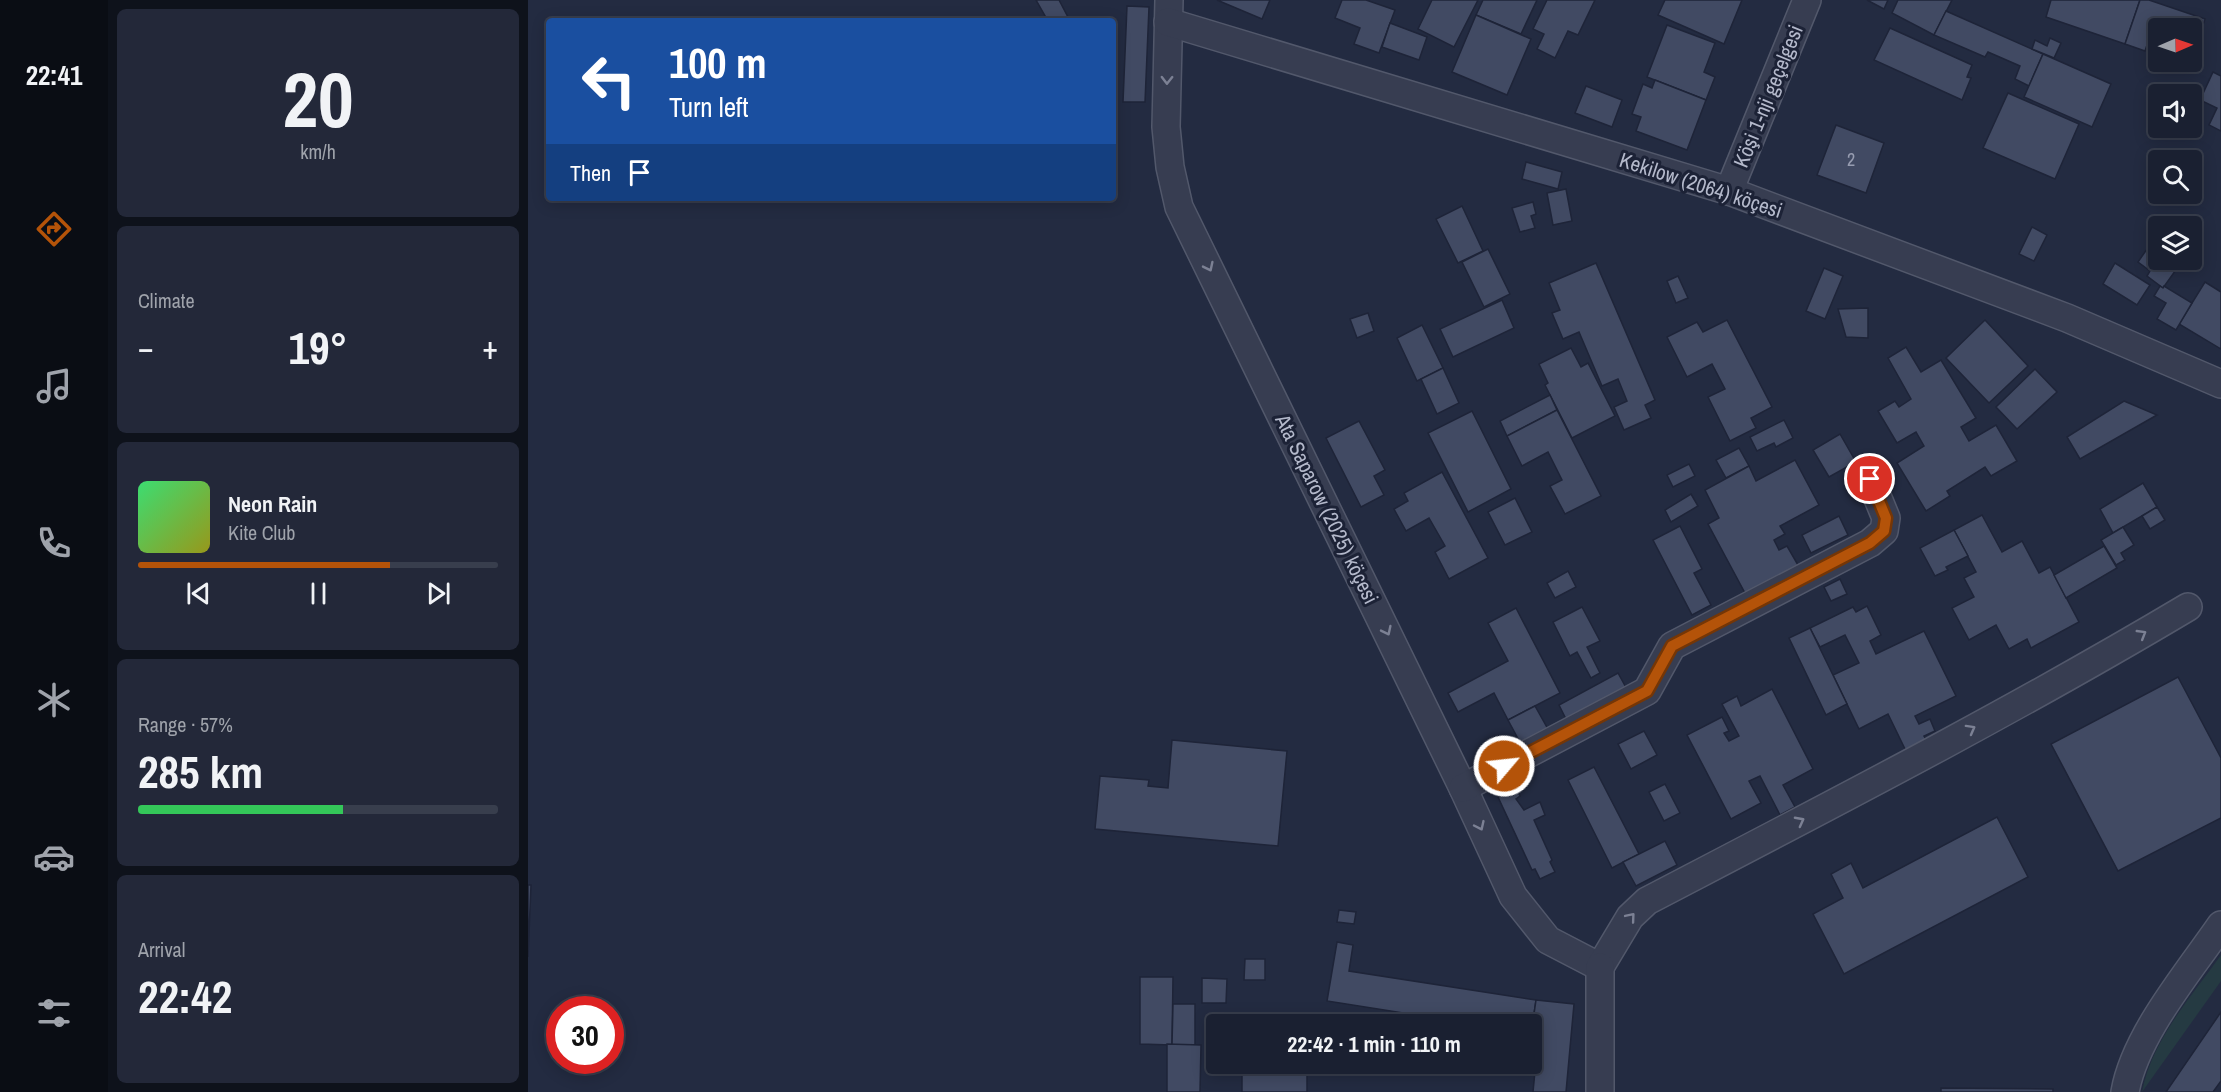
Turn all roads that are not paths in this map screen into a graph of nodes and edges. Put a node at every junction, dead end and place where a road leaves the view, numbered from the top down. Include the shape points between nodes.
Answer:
1 (1807, 0) edge
2 (1169, 11) edge
3 (1729, 191) junction
4 (2221, 384) edge
5 (1870, 479) dead end
6 (2188, 607) dead end
7 (1463, 788) junction
8 (2221, 925) edge
9 (1600, 967) junction
10 (1600, 1092) edge
11 (2125, 1092) edge

1 - 3 street, Köşi 1-nji geçelgesi
2 - 3 street, Kekilow (2064) köçesi
2 -> 7 street, Ata Saparow (2025) köçesi via 1166,127 1179,207
3 - 4 street, Kekilow (2064) köçesi via 2067,318
5 - 7 street via 1886,518 1884,531 1870,543 1672,646 1647,691
9 -> 6 street via 1630,917 1647,902 1886,776
7 -> 9 street, Ata Saparow (2025) köçesi via 1513,896 1548,940
8 - 11 street via 2144,1037
9 - 10 street

